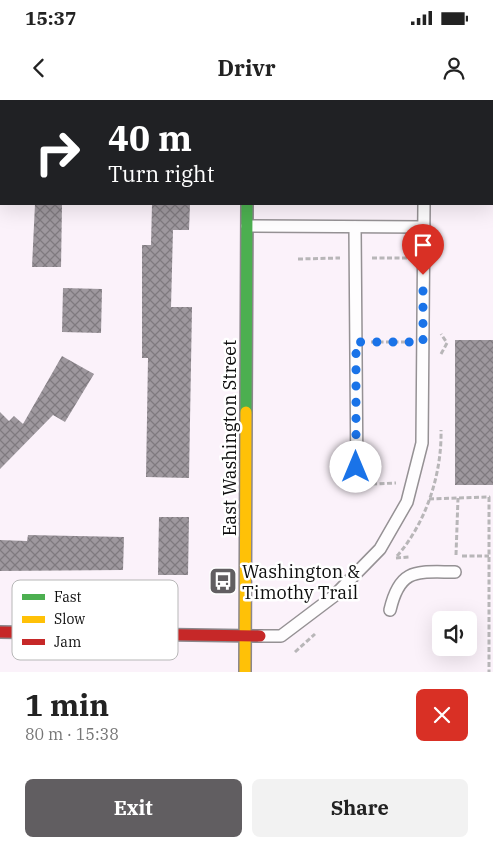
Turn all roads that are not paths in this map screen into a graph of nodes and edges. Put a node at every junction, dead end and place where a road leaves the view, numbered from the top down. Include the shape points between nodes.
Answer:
1 (248, 205) edge
2 (424, 205) edge
3 (262, 211) dead end
4 (247, 226) junction
5 (355, 227) junction
6 (424, 228) junction
7 (262, 232) junction
8 (357, 485) dead end
9 (455, 572) road end
10 (390, 610) dead end
11 (178, 635) edge
12 (245, 636) junction
13 (260, 636) joint
14 (245, 672) edge

1 - 4 main road, East Washington Street
2 - 6 lane
3 - 7 main road
4 - 7 lane
4 - 12 main road, East Washington Street
5 - 6 lane
5 - 7 lane
5 - 8 lane
6 - 13 lane via 422,443 407,502 380,549 334,596 281,636
9 - 10 lane via 420,572 407,577 394,590
11 - 12 main road
12 - 13 main road
12 - 14 main road, East Washington Street

